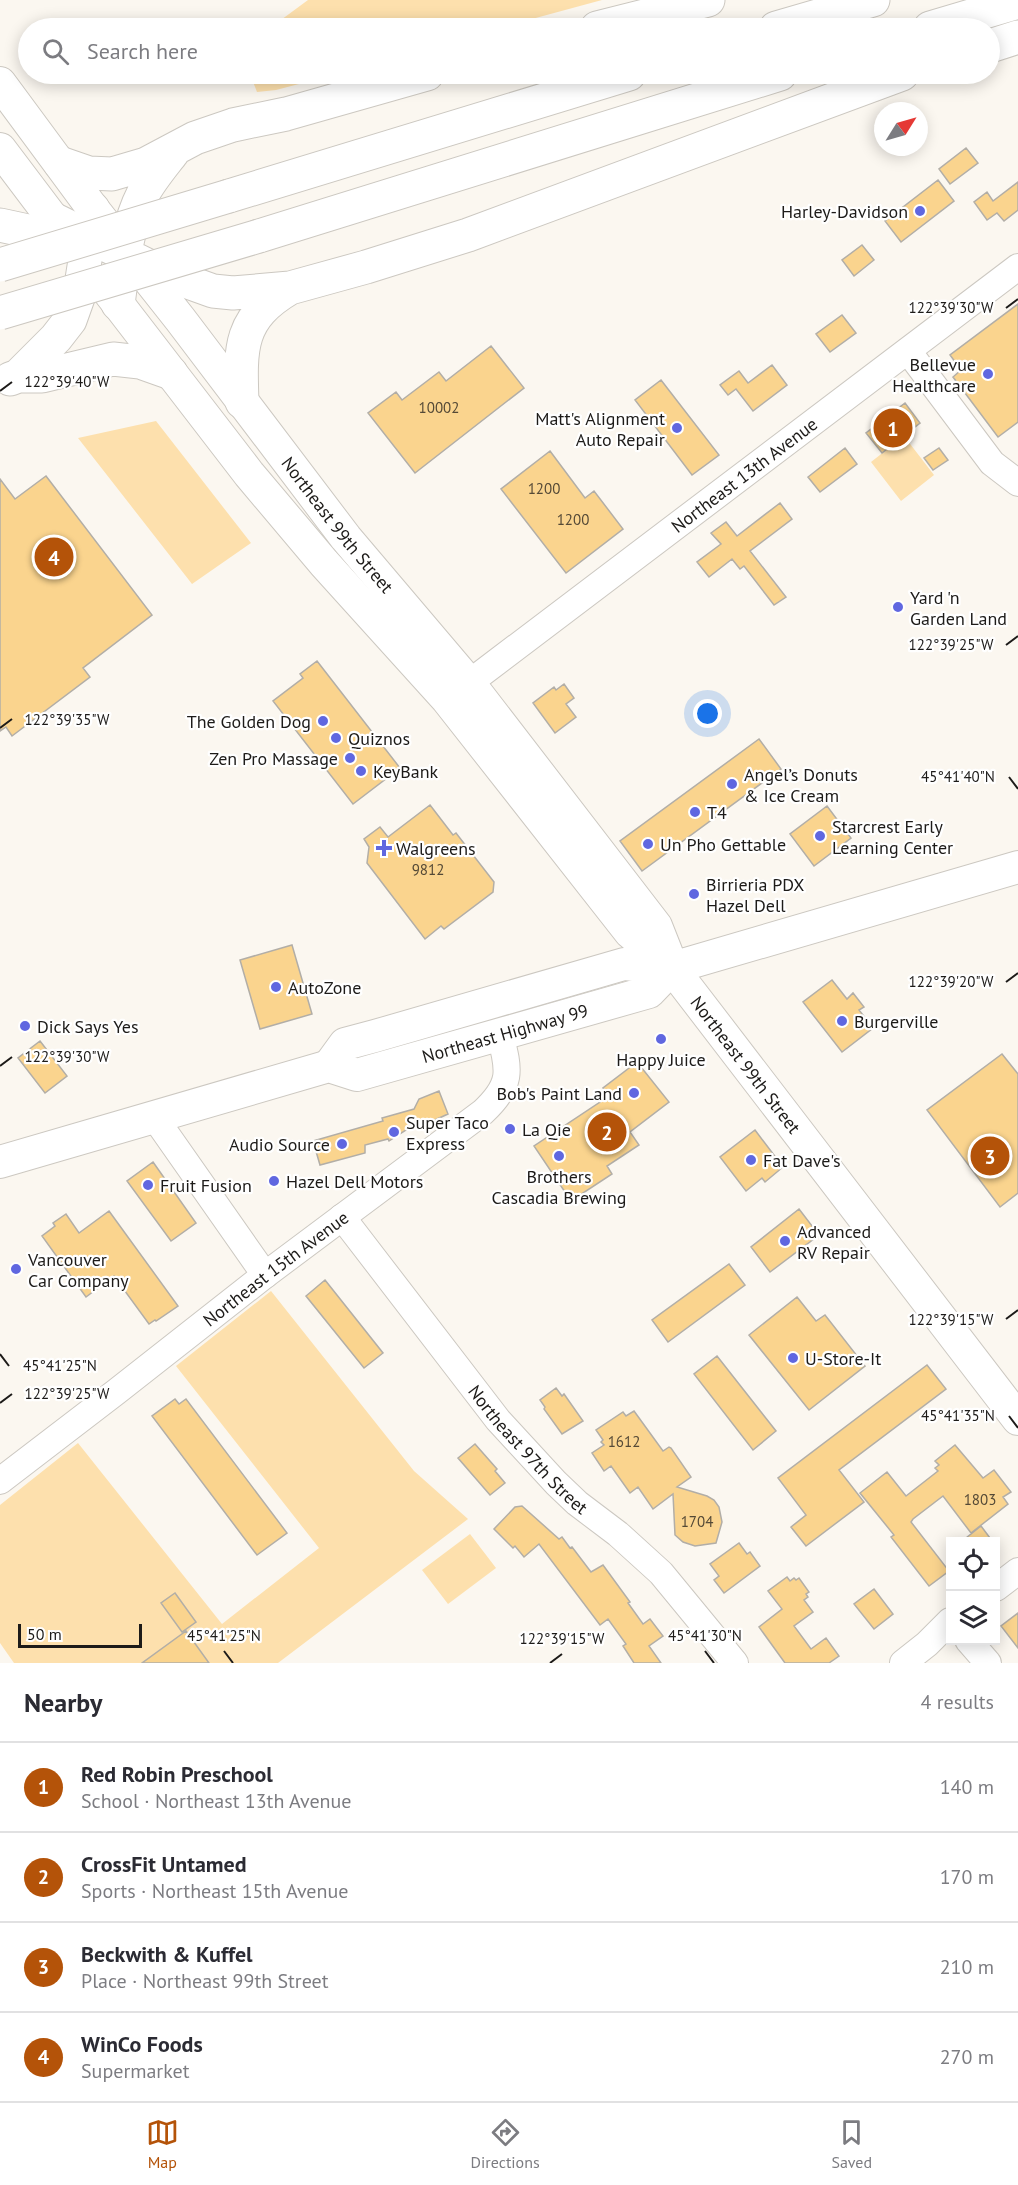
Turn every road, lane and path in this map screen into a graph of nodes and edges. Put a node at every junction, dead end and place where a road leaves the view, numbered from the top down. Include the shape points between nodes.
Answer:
1 (708, 0) edge
2 (873, 0) edge
3 (1018, 2) edge
4 (637, 18) edge
5 (811, 18) edge
6 (964, 18) edge
7 (1018, 37) edge
8 (1000, 43) edge
9 (0, 83) edge
10 (392, 84) edge
11 (596, 84) edge
12 (748, 84) edge
13 (875, 84) edge
14 (0, 149) edge
15 (174, 150) junction
16 (60, 163) junction
17 (53, 219) joint
18 (0, 225) edge
19 (85, 240) junction
20 (131, 262) junction
21 (0, 265) edge
22 (1018, 267) edge
23 (290, 288) junction
24 (117, 304) junction
25 (0, 313) edge
26 (908, 351) junction
27 (171, 373) junction
28 (9, 379) edge
29 (242, 402) junction
30 (1018, 483) edge
31 (331, 571) junction
32 (469, 683) junction
33 (1018, 867) edge
34 (672, 968) junction
35 (500, 1035) junction
36 (329, 1066) junction
37 (155, 1118) junction
38 (0, 1162) edge
39 (342, 1217) junction
40 (264, 1275) junction
41 (1018, 1419) edge
42 (0, 1480) edge
43 (1018, 1571) edge
44 (1000, 1585) edge
45 (946, 1626) edge
46 (972, 1645) edge
47 (735, 1663) edge
48 (903, 1663) edge
49 (988, 1663) edge

1 - 4 highway
2 - 5 highway
3 - 6 highway
7 - 8 highway
9 - 16 main road, Northeast 99th Street
10 - 15 highway via 286,114 233,124
11 - 21 highway, bridge
12 - 25 highway, bridge
13 - 23 highway via 468,235
14 - 17 main road
15 - 16 highway via 112,174 89,173
15 - 20 highway via 144,193 134,218
16 - 19 main road, Northeast 99th Street
17 - 19 highway
18 - 19 highway
19 - 20 highway
19 - 20 main road, Northeast 99th Street
19 - 24 main road, Northeast 99th Street
19 - 28 highway via 80,292 70,320 56,338
20 - 23 highway via 213,291
20 - 24 highway
20 - 29 main road, Northeast 99th Street
22 - 26 street, Northeast 13th Avenue
23 - 29 highway via 273,298 248,328 241,370
24 - 27 main road, Northeast 99th Street
26 - 30 street via 992,463
26 - 32 street, Northeast 13th Avenue
27 - 28 highway via 140,362 113,359 42,376
27 - 31 main road, Northeast 99th Street
29 - 32 main road, Northeast 99th Street via 346,538
31 - 32 main road via 376,599 441,674
31 - 34 main road, Northeast 99th Street via 447,699 630,932
32 - 34 main road, Northeast 99th Street via 656,926
33 - 34 main road, Northeast Highway 99
34 - 35 main road, Northeast Highway 99 via 649,992
34 - 36 main road, Northeast Highway 99 via 624,964 345,1044
34 - 41 main road, Northeast 99th Street
35 - 36 main road, Northeast Highway 99 via 357,1075
35 - 39 street, Northeast 15th Avenue via 507,1076 500,1096
36 - 37 main road
37 - 38 main road
37 - 40 street
39 - 40 street, Northeast 15th Avenue
39 - 47 street, Northeast 97th Street via 498,1420 577,1503 661,1573
40 - 42 street, Northeast 15th Avenue
43 - 44 street
45 - 48 street
46 - 49 street

